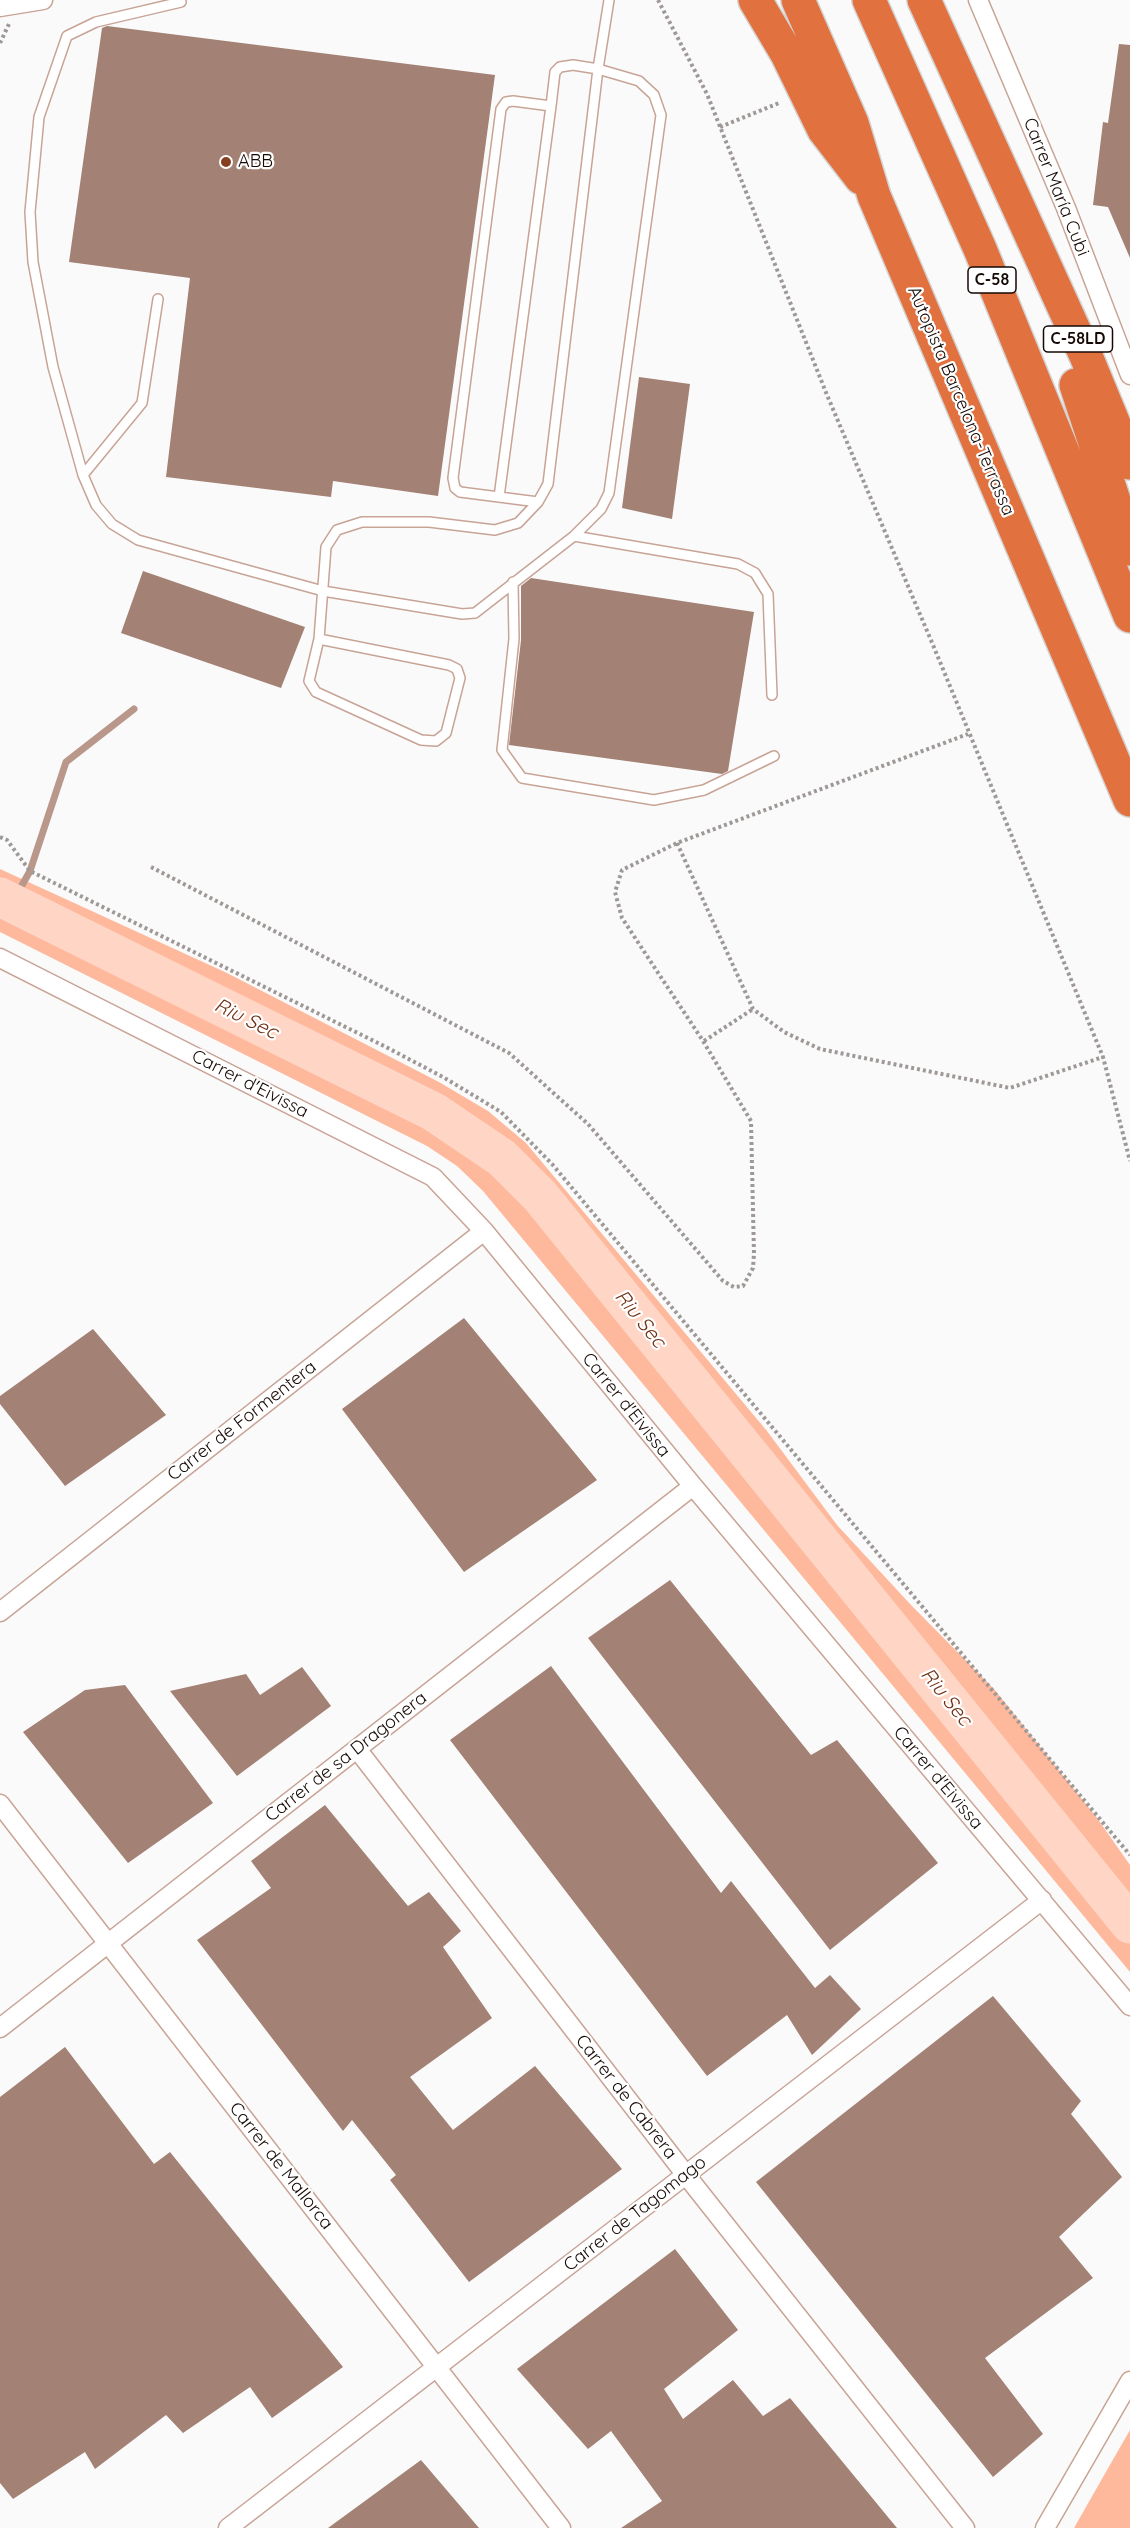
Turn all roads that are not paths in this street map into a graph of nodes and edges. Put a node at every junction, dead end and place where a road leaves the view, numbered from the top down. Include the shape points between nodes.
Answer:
1 (43, 0) edge
2 (609, 0) edge
3 (754, 0) edge
4 (798, 0) edge
5 (869, 0) edge
6 (924, 0) edge
7 (978, 0) edge
8 (181, 2) dead end
9 (0, 7) edge
10 (598, 69) junction
11 (551, 106) junction
12 (874, 196) junction
13 (1021, 218) junction
14 (158, 299) dead end
15 (1130, 375) edge
16 (1130, 463) edge
17 (83, 475) junction
18 (499, 497) junction
19 (538, 502) junction
20 (574, 536) junction
21 (1130, 549) edge
22 (513, 582) junction
23 (323, 591) junction
24 (1130, 616) edge
25 (319, 639) junction
26 (772, 695) dead end
27 (774, 756) dead end
28 (1130, 800) edge
29 (0, 958) edge
30 (484, 1231) junction
31 (693, 1486) junction
32 (0, 1612) edge
33 (357, 1749) junction
34 (0, 1804) edge
35 (1041, 1900) junction
36 (108, 1944) junction
37 (1130, 2006) edge
38 (0, 2028) edge
39 (686, 2175) junction
40 (436, 2367) junction
41 (1130, 2381) edge
42 (228, 2528) edge
43 (561, 2528) edge
44 (965, 2528) edge
45 (1045, 2528) edge

1 - 9 street
2 - 10 lane
3 - 12 highway via 787,54 824,130
4 - 12 highway, Autopista Barcelona-Terrassa via 852,123
5 - 24 highway, C-58 via 980,249
6 - 13 highway, C-58LD
7 - 15 street, Carrer María Cubi via 1066,208
8 - 17 lane via 96,22 67,36 39,117 30,212 33,262 53,367
10 - 11 lane via 573,64 560,67 555,72
10 - 19 lane via 548,484
10 - 20 lane via 639,81 654,95 661,115 613,474 601,509
11 - 18 lane
11 - 18 lane via 513,101 506,102 501,109 453,478 460,492
12 - 28 highway, Autopista Barcelona-Terrassa
13 - 16 highway, C-58LD via 1086,356
13 - 21 highway
14 - 17 lane via 142,403
17 - 23 lane via 96,505 112,524 138,540
18 - 19 lane
19 - 23 lane via 518,523 495,530 429,522 363,522 337,530 326,547
20 - 22 lane
20 - 26 lane via 738,564 755,573 768,594
22 - 23 lane via 475,613 462,614
22 - 27 lane via 514,639 502,750 522,778 654,800 705,790
23 - 25 lane
25 - 25 lane via 309,681 316,692 421,740 436,741 446,733 460,678 457,669
29 - 30 street, Carrer d'Eivissa via 412,1164 433,1177
30 - 31 street, Carrer d'Eivissa
30 - 32 street, Carrer de Formentera
31 - 33 street, Carrer de sa Dragonera
31 - 35 street, Carrer d'Eivissa
33 - 36 street, Carrer de sa Dragonera
33 - 39 street, Carrer de Cabrera
34 - 36 street, Carrer de Mallorca
35 - 37 street, Carrer d'Eivissa
35 - 39 street, Carrer de Tagomago
36 - 38 street, Carrer de sa Dragonera
36 - 40 street, Carrer de Mallorca
39 - 40 street, Carrer de Tagomago
39 - 44 street, Carrer de Cabrera
40 - 42 street, Carrer de Tagomago
40 - 43 street, Carrer de Mallorca
41 - 45 street

